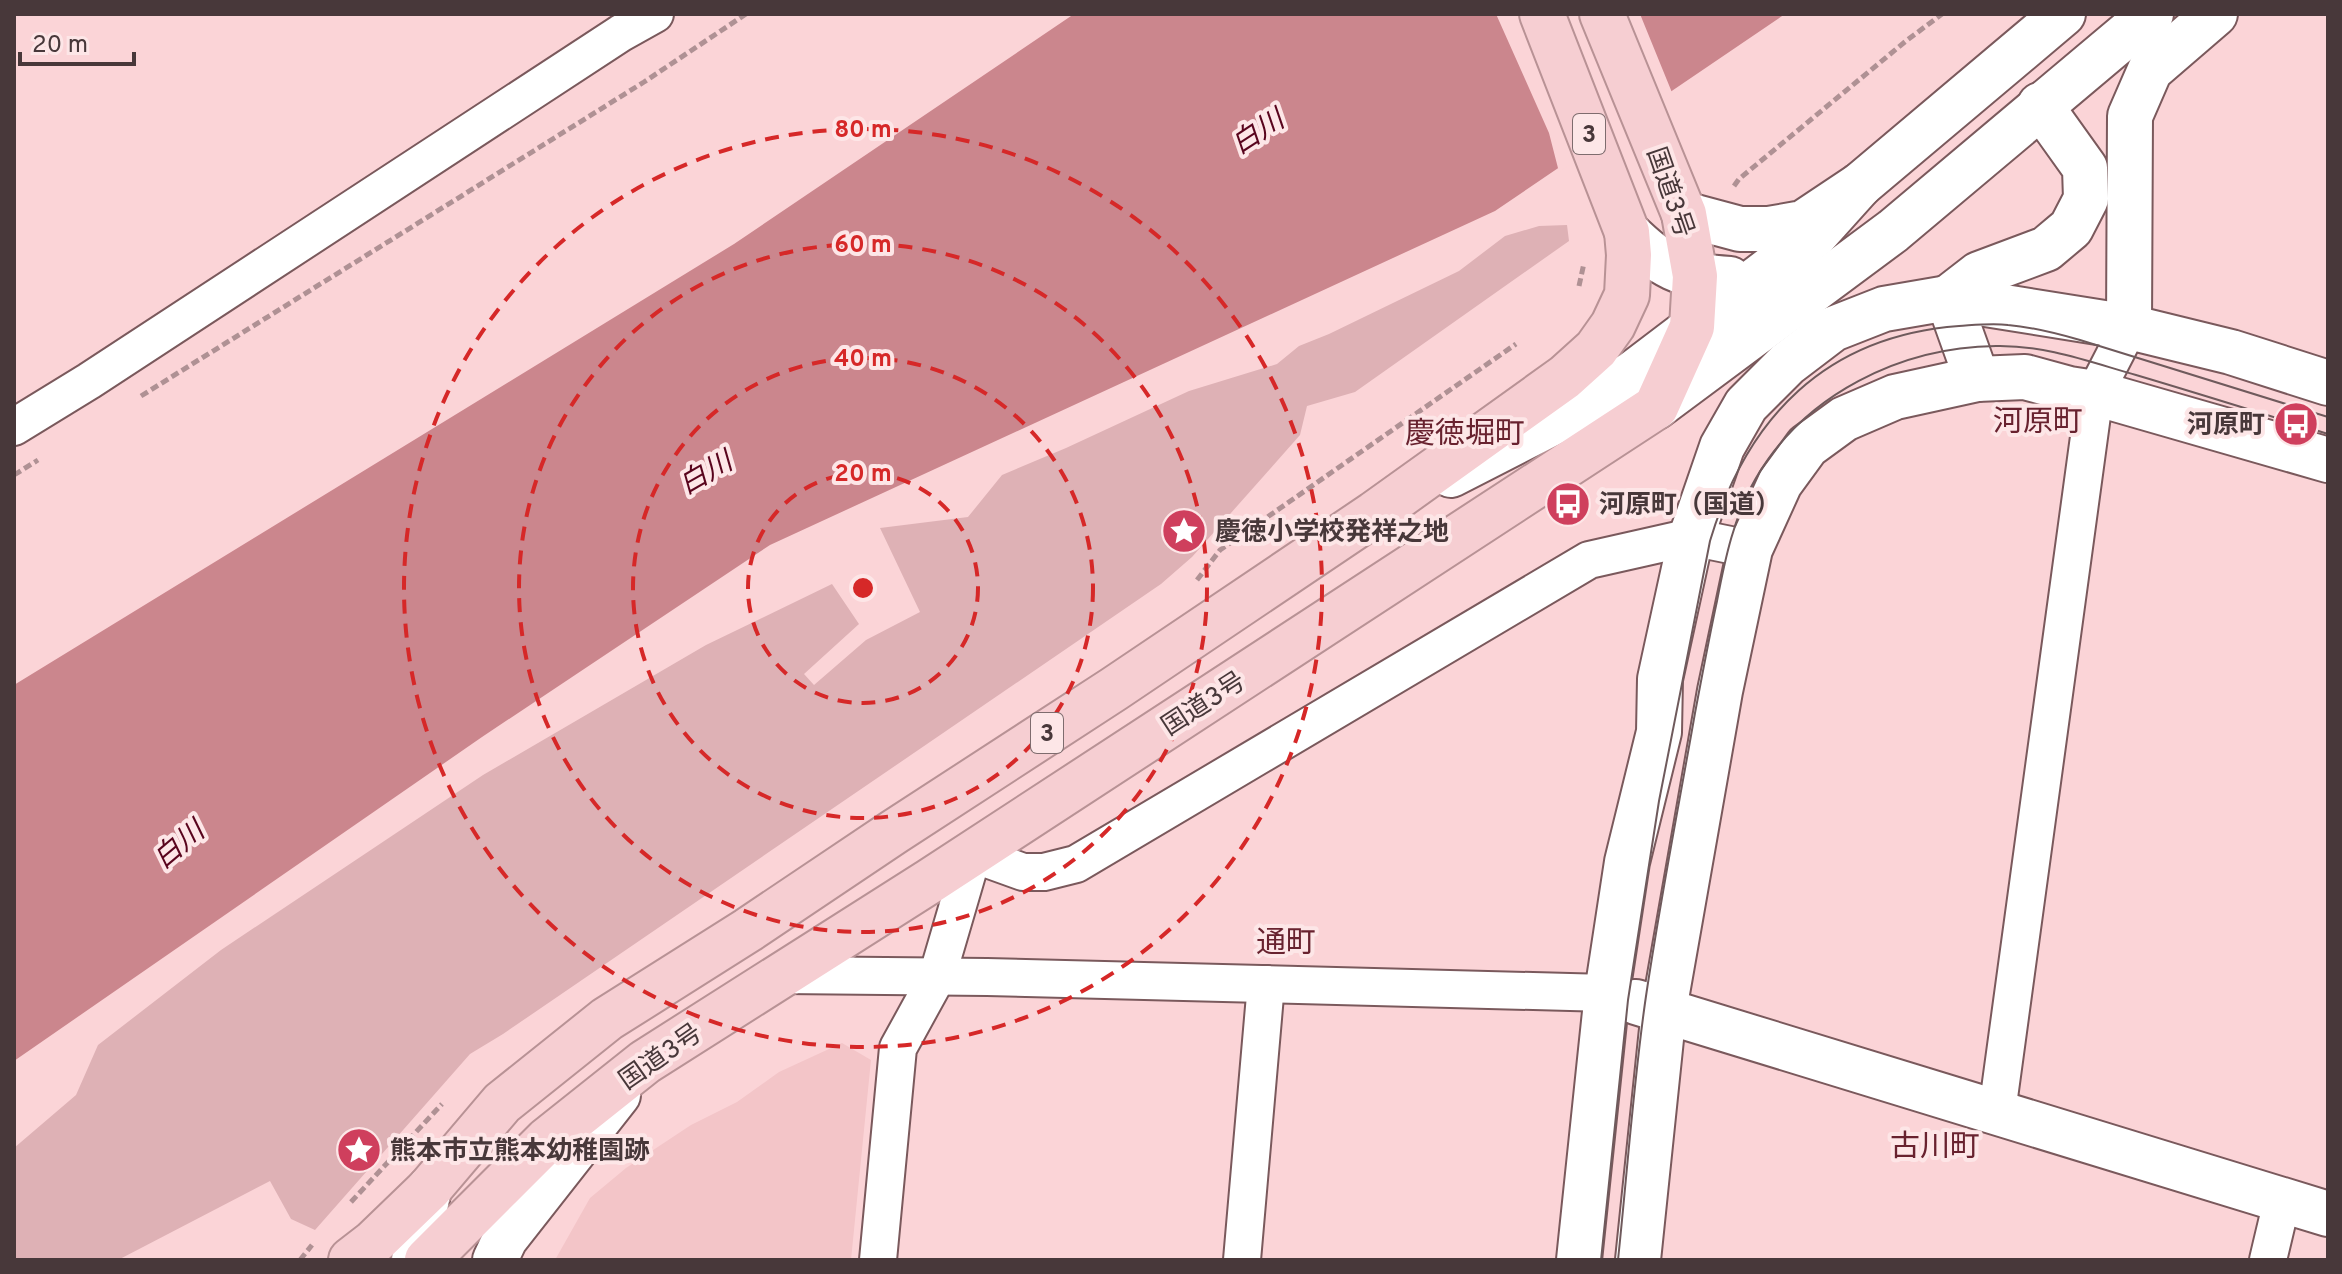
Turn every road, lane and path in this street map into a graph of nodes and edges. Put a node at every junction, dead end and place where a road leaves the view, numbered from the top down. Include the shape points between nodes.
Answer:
1 (655, 14) edge
2 (746, 14) edge
3 (1542, 14) edge
4 (1602, 14) edge
5 (1942, 14) edge
6 (2063, 14) edge
7 (2151, 14) edge
8 (2215, 14) edge
9 (2040, 105) junction
10 (1860, 185) junction
11 (1728, 193) dead end
12 (1684, 214) junction
13 (1893, 231) junction
14 (1633, 245) junction
15 (1695, 276) junction
16 (1758, 277) junction
17 (1948, 298) junction
18 (1692, 327) junction
19 (2129, 327) junction
20 (1977, 379) junction
21 (2328, 383) edge
22 (2095, 393) junction
23 (135, 400) dead end
24 (1656, 407) junction
25 (14, 427) edge
26 (41, 458) dead end
27 (2328, 460) edge
28 (14, 475) edge
29 (1374, 514) junction
30 (1691, 537) junction
31 (1750, 549) junction
32 (973, 854) junction
33 (783, 975) junction
34 (937, 977) junction
35 (1266, 984) junction
36 (1607, 993) junction
37 (1664, 1010) junction
38 (645, 1062) junction
39 (1997, 1112) junction
40 (429, 1189) junction
41 (2282, 1201) junction
42 (2328, 1214) edge
43 (351, 1260) edge
44 (414, 1260) edge
45 (427, 1260) edge
46 (495, 1260) edge
47 (878, 1260) edge
48 (1242, 1260) edge
49 (1579, 1260) edge
50 (1638, 1260) edge
51 (2268, 1260) edge

1 - 25 street
2 - 23 path
3 - 14 highway, 3
4 - 12 highway, 国道3号 / 3
5 - 11 path
6 - 10 street
7 - 9 street
8 - 19 street via 2150,70 2130,116
9 - 13 street
9 - 17 street via 2085,168 2086,199 2071,228 2046,249 1979,274
10 - 12 street via 1803,223 1769,229 1740,229
10 - 16 street via 1815,235
12 - 15 highway, 国道3号 / 3
13 - 16 street via 1813,267
13 - 24 street
14 - 15 street via 1662,264
14 - 29 highway, 3 via 1627,295 1596,349
15 - 16 street
15 - 18 highway, 国道3号 / 3
16 - 18 street
17 - 19 street
17 - 20 street
17 - 30 street via 1884,309 1833,329 1787,364 1746,405 1722,447
18 - 24 highway, 国道3号 / 3
18 - 29 street via 1632,374 1558,420
19 - 21 street
19 - 22 street
20 - 22 street via 2025,377
20 - 31 street via 1895,397 1844,419 1807,446 1780,483
22 - 27 street
22 - 39 street
24 - 32 highway, 国道3号 / 3
26 - 28 path
29 - 40 highway, 3 via 607,1019 502,1103
30 - 31 street
30 - 32 street via 1589,560 1076,864 1023,872
30 - 36 street via 1660,679 1659,732 1627,862
31 - 37 street
32 - 33 highway, 国道3号 / 3
32 - 34 street
33 - 34 street
33 - 38 highway, 国道3号 / 3
34 - 35 street
34 - 47 street via 898,1048
35 - 36 street
35 - 48 street
36 - 37 street
36 - 49 street
37 - 39 street
37 - 50 street
38 - 45 highway, 国道3号 / 3 via 547,1140
38 - 46 street via 505,1239
39 - 41 street
40 - 43 highway, 3
40 - 44 street
41 - 42 street
41 - 51 street

